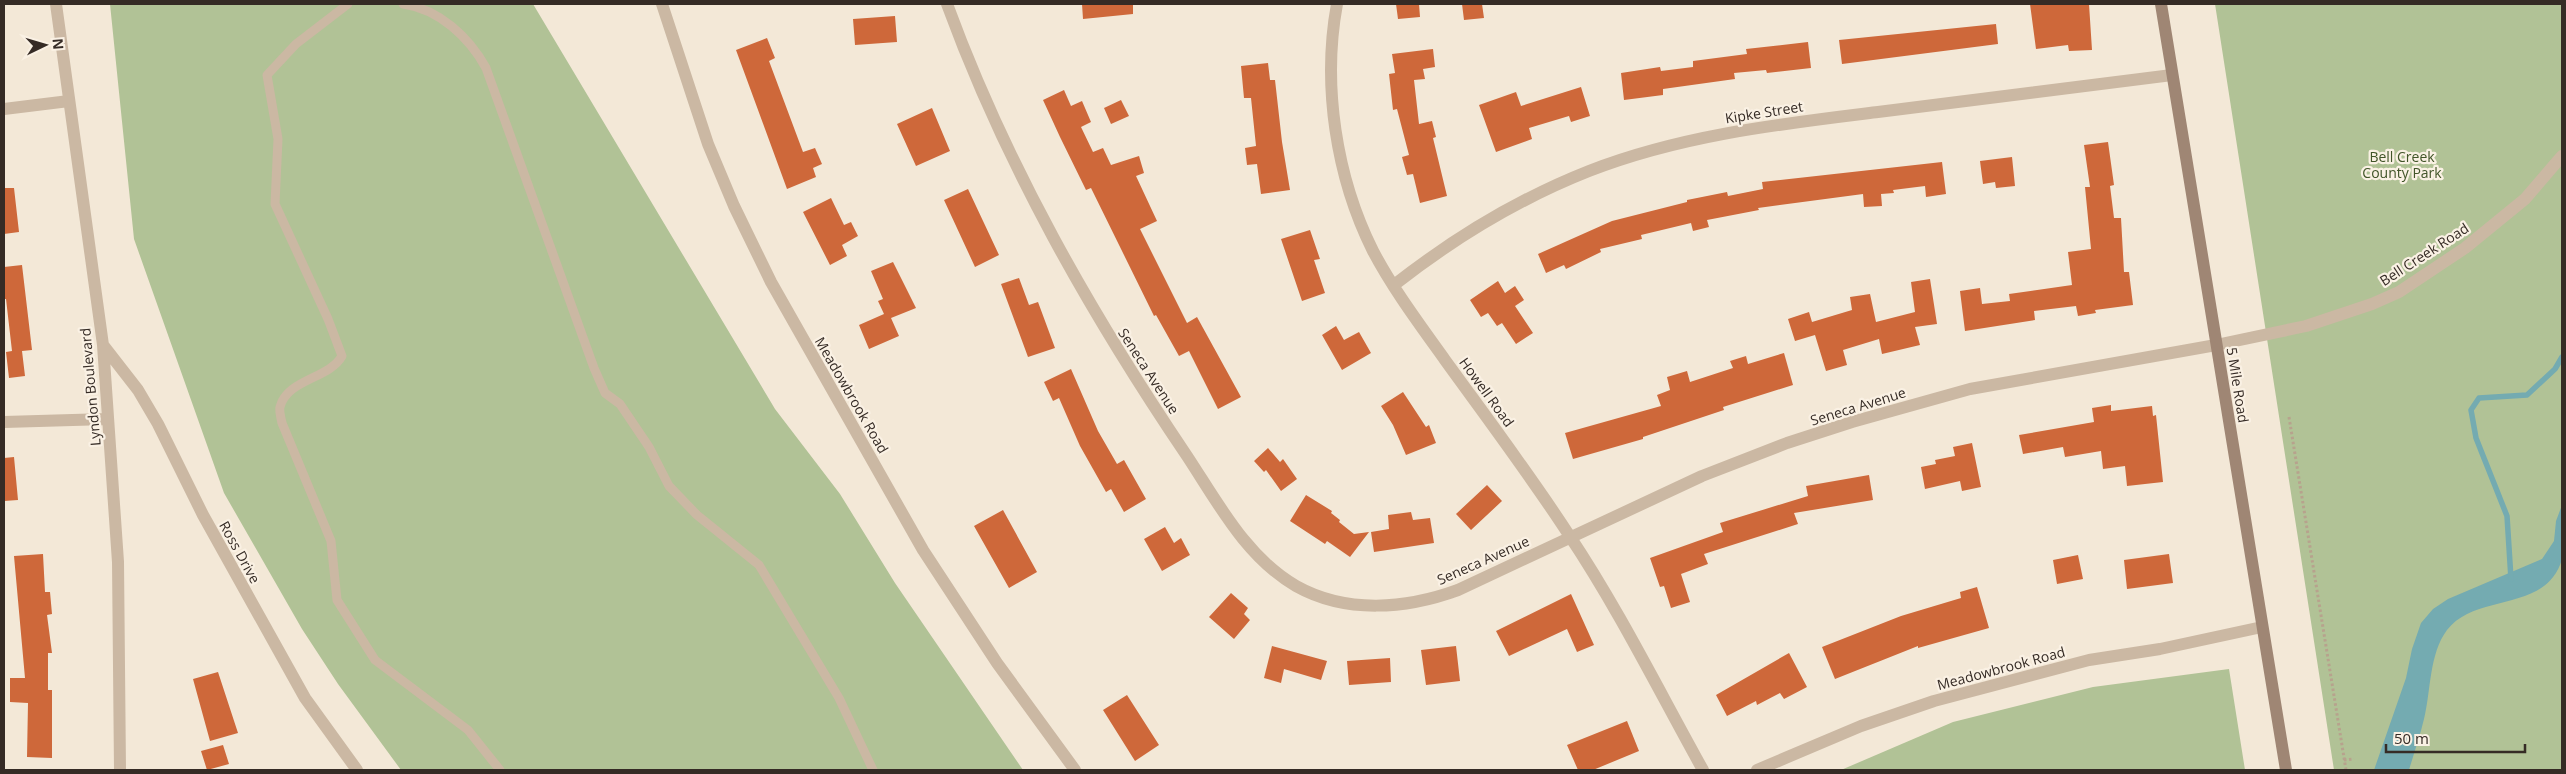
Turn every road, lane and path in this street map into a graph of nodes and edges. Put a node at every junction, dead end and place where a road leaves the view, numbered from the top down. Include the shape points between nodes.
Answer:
1 (56, 4) edge
2 (348, 4) edge
3 (403, 4) edge
4 (662, 4) edge
5 (947, 4) edge
6 (1337, 4) edge
7 (2161, 4) edge
8 (2172, 75) junction
9 (69, 101) junction
10 (4, 109) edge
11 (2562, 156) edge
12 (1394, 285) junction
13 (103, 345) junction
14 (2216, 345) junction
15 (2289, 417) dead end
16 (107, 419) junction
17 (4, 422) edge
18 (1571, 537) junction
19 (2262, 627) junction
20 (2354, 759) dead end
21 (2344, 760) junction
22 (120, 770) edge
23 (357, 770) edge
24 (500, 770) edge
25 (873, 770) edge
26 (1075, 770) edge
27 (1703, 770) edge
28 (1757, 770) edge
29 (2286, 770) edge
30 (2346, 770) edge

1 - 9 street, Lyndon Boulevard
2 - 24 lane via 296,44 267,75 278,138 275,204 342,356 337,365 288,394 280,407 282,423 331,541 337,600 375,660 468,730
3 - 25 lane via 417,6 437,17 460,32 477,51 605,393 620,404 649,447 669,486 697,515 759,565 839,698
4 - 26 street, Meadowbrook Road via 708,144 771,282 928,558 997,663
5 - 18 street, Seneca Avenue via 994,120 1084,294 1128,368 1240,536 1267,565 1297,586 1326,599 1360,605 1400,605 1458,590
6 - 12 street, Howell Road via 1332,58 1333,106 1340,153 1362,225
7 - 8 main road, 5 Mile Road
8 - 12 street, Kipke Street via 1769,125 1661,147 1589,171 1520,202 1455,240
8 - 14 main road, 5 Mile Road
9 - 10 street
9 - 13 street, Lyndon Boulevard
11 - 14 street, Bell Creek Road via 2525,199 2465,248 2398,292 2326,320
12 - 18 street, Howell Road
13 - 16 street, Lyndon Boulevard
13 - 23 street, Ross Drive via 138,390 207,523 306,698
14 - 18 street, Seneca Avenue via 1970,389 1860,420 1787,443 1702,476
14 - 19 main road, 5 Mile Road
15 - 21 path
16 - 17 street
16 - 22 street, Lyndon Boulevard via 118,562
18 - 27 street, Howell Road
19 - 28 street, Meadowbrook Road via 2089,660 1934,701 1861,726
19 - 29 main road, 5 Mile Road
20 - 21 path
21 - 30 path

